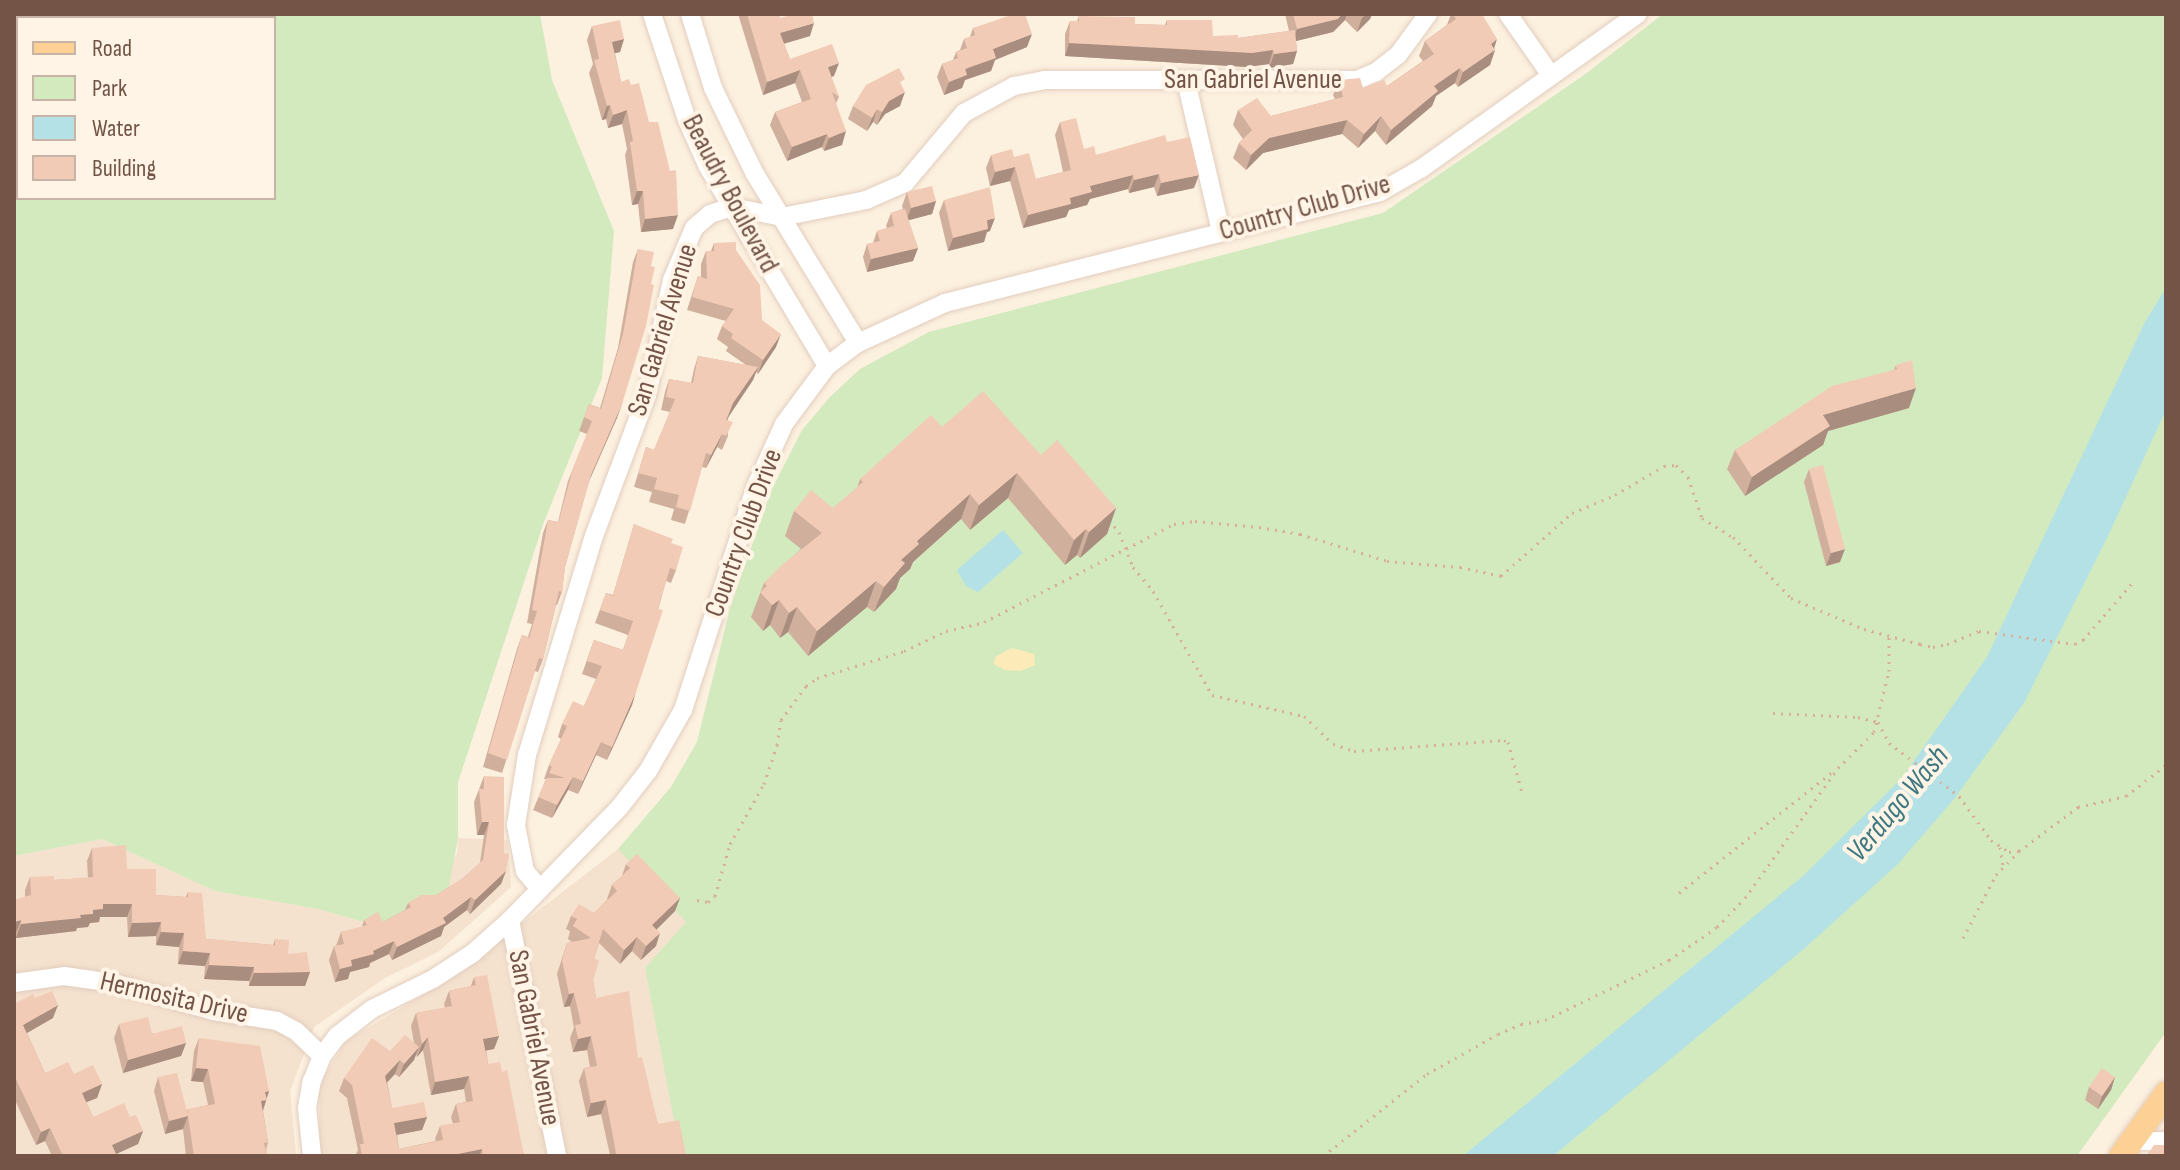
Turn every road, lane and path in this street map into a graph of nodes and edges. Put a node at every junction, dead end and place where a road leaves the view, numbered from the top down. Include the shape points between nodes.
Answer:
1 (652, 14) edge
2 (690, 14) edge
3 (1428, 14) edge
4 (1508, 14) edge
5 (1638, 14) edge
6 (1550, 74) junction
7 (1186, 81) junction
8 (732, 207) junction
9 (782, 217) junction
10 (1221, 232) junction
11 (858, 343) junction
12 (827, 366) junction
13 (1101, 510) edge
14 (1124, 548) junction
15 (2134, 581) dead end
16 (1889, 635) junction
17 (1773, 713) dead end
18 (1878, 722) junction
19 (2166, 765) edge
20 (1838, 768) junction
21 (1522, 792) dead end
22 (2000, 847) junction
23 (2019, 851) junction
24 (2003, 868) junction
25 (540, 889) junction
26 (1679, 893) dead end
27 (697, 900) dead end
28 (510, 920) junction
29 (1963, 938) dead end
30 (14, 983) edge
31 (322, 1056) junction
32 (2166, 1094) edge
33 (2166, 1141) edge
34 (2123, 1151) edge
35 (312, 1156) edge
36 (557, 1156) edge
37 (1323, 1156) edge

1 - 8 street, Beaudry Boulevard via 687,120
2 - 9 street, Beaudry Boulevard via 713,88
3 - 7 street, San Gabriel Avenue via 1398,55 1357,80
4 - 6 street
5 - 6 street, Country Club Drive
6 - 10 street, Country Club Drive via 1422,168 1380,192
7 - 9 street, San Gabriel Avenue via 1044,80 1014,86 964,113 905,183 866,200
7 - 10 street
8 - 9 street, San Gabriel Avenue
8 - 12 street, Beaudry Boulevard
8 - 25 street, San Gabriel Avenue via 710,214 682,249 647,395 594,536 531,741 516,825 525,871
9 - 11 street, Beaudry Boulevard
10 - 11 street, Country Club Drive via 945,303
11 - 12 street, Country Club Drive
12 - 25 street, Country Club Drive via 784,424 755,488 683,710 648,771 619,808
13 - 14 path via 1119,532
14 - 16 path via 1174,524 1230,523 1300,534 1387,561 1501,576 1572,513 1664,466 1676,465 1688,477 1702,518 1740,543 1791,598
14 - 21 path via 1212,695 1304,716 1333,744 1354,751 1504,740
14 - 27 path via 984,622 946,631 806,686 781,720 764,784 730,844 715,896 708,902
15 - 16 path via 2075,644 1979,631 1933,647
16 - 18 path via 1889,671
17 - 18 path
18 - 20 path
18 - 22 path via 1889,743 1959,796
19 - 23 path via 2126,796 2067,813
20 - 26 path
20 - 37 path via 1745,898 1693,946 1545,1020 1498,1034 1427,1074
22 - 23 path
22 - 24 path
23 - 24 path
24 - 29 path
25 - 28 street, Country Club Drive
28 - 31 street, Country Club Drive via 433,979 355,1019
28 - 36 street, San Gabriel Avenue
30 - 31 street, Hermosita Drive via 64,976 89,979 277,1021
31 - 35 street, Country Club Drive via 307,1108
32 - 34 main road
33 - 34 street

